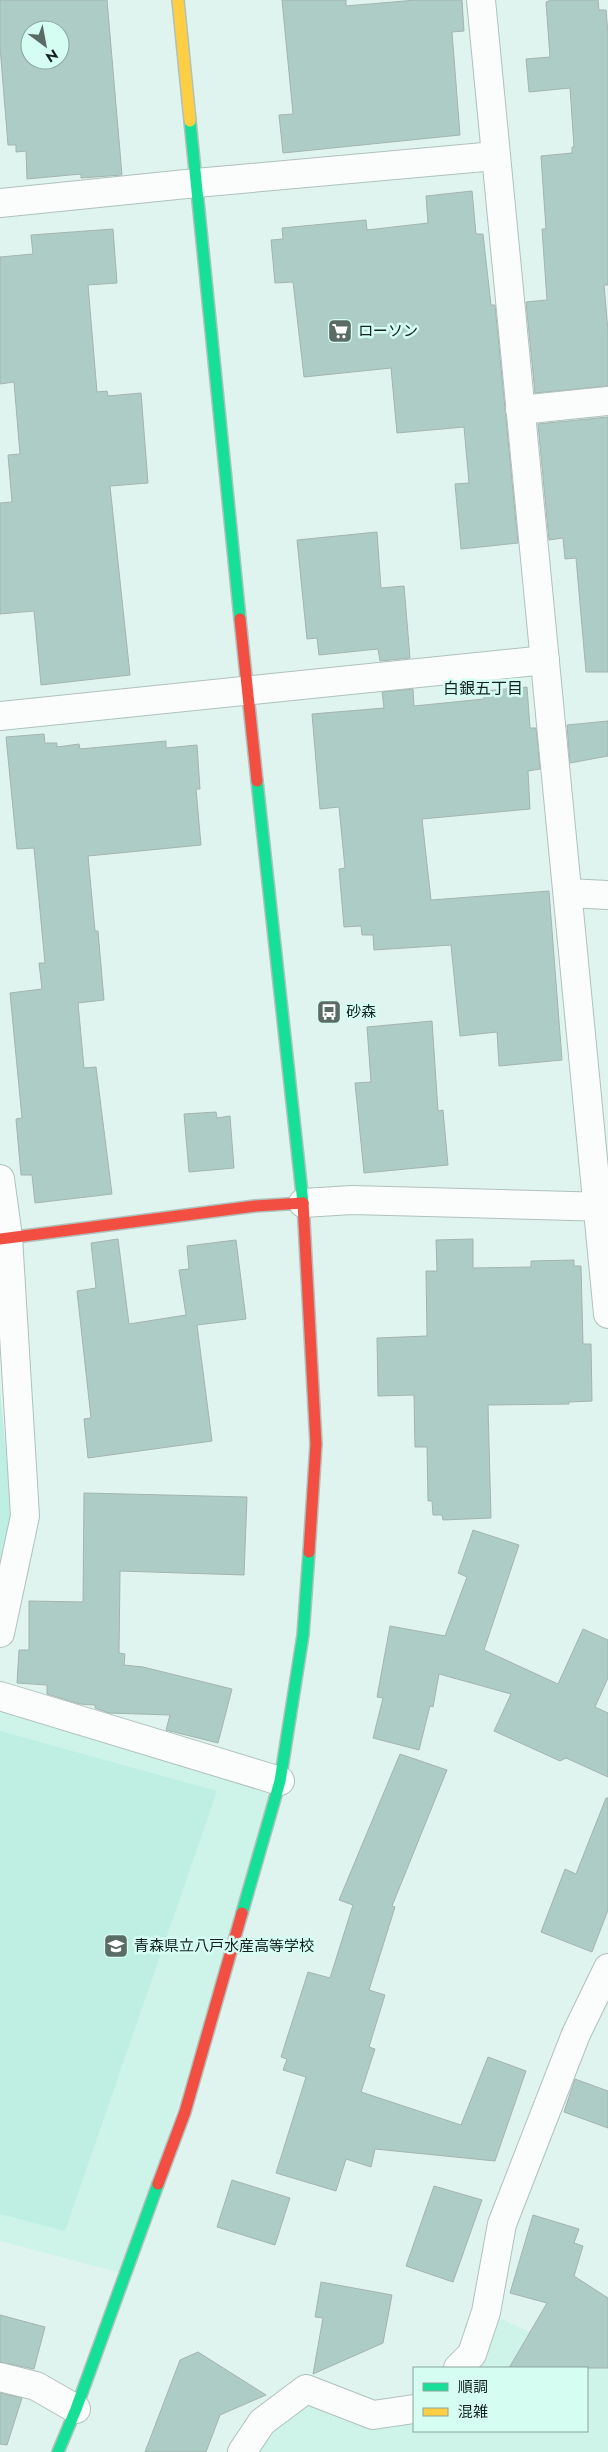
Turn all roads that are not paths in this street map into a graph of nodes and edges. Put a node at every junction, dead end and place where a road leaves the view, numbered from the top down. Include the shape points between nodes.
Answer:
1 (178, 0) edge
2 (481, 0) edge
3 (495, 156) junction
4 (196, 182) junction
5 (0, 203) edge
6 (608, 401) edge
7 (520, 410) junction
8 (545, 660) junction
9 (247, 692) junction
10 (0, 716) edge
11 (568, 893) junction
12 (608, 895) edge
13 (0, 1179) edge
14 (303, 1203) junction
15 (603, 1206) edge
16 (4, 1238) edge
17 (608, 1314) edge
18 (0, 1633) edge
19 (0, 1696) edge
20 (280, 1781) junction
21 (608, 1968) edge
22 (459, 2367) edge
23 (0, 2377) edge
24 (76, 2409) junction
25 (413, 2409) edge
26 (58, 2452) edge
27 (242, 2452) edge

1 - 4 street
2 - 3 street
3 - 4 street
3 - 7 street
4 - 5 street
4 - 9 street
6 - 7 street
7 - 8 street
8 - 9 street
8 - 11 street
9 - 10 street
9 - 14 street
11 - 12 street
11 - 15 street
13 - 16 street
14 - 15 street via 352,1200
14 - 16 street via 255,1206
14 - 20 street via 316,1444 303,1635
15 - 17 street
16 - 18 street via 25,1516
19 - 20 street
20 - 24 street via 185,2112
21 - 22 street via 576,2034 502,2224 486,2312 472,2354
23 - 24 street via 36,2386
24 - 26 street
25 - 27 street via 373,2415 306,2389 262,2422

